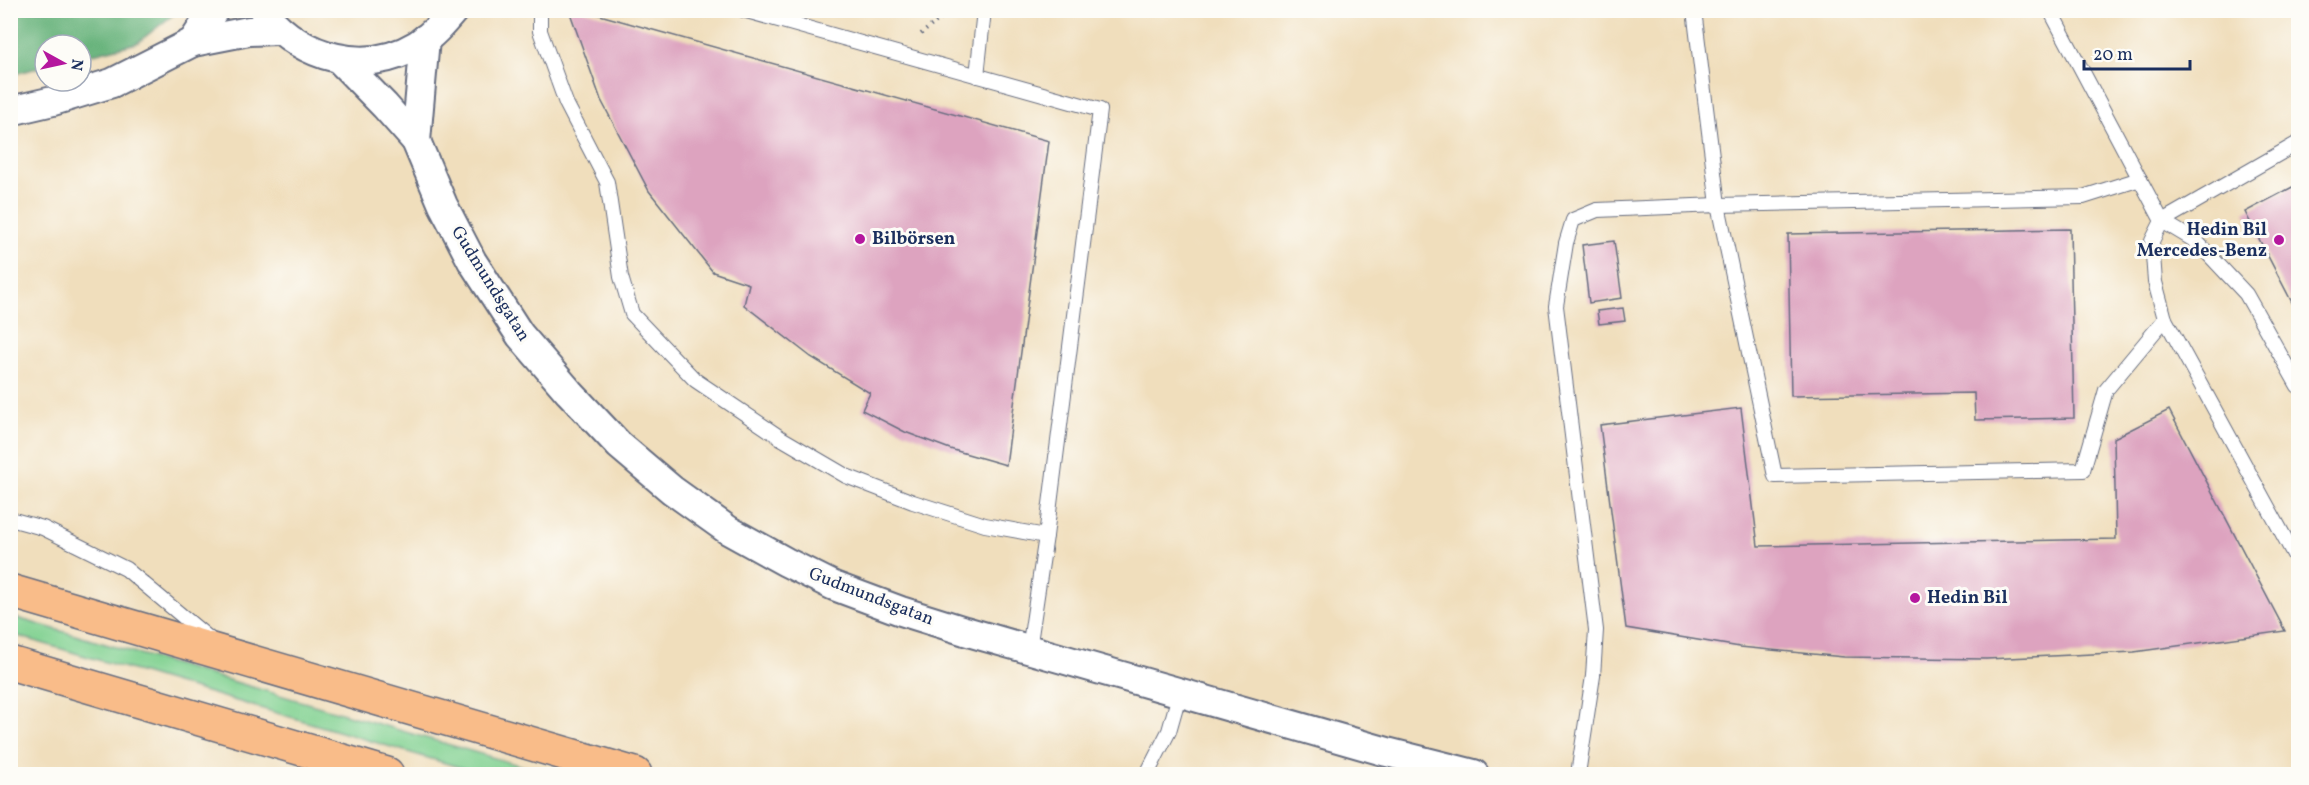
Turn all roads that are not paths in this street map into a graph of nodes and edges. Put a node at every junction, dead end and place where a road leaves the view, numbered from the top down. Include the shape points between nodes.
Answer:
1 (214, 10) edge
2 (454, 10) edge
3 (540, 10) edge
4 (743, 10) edge
5 (984, 10) edge
6 (1694, 10) edge
7 (2050, 10) edge
8 (269, 20) edge
9 (425, 39) junction
10 (193, 42) junction
11 (340, 60) junction
12 (977, 76) junction
13 (10, 111) edge
14 (416, 141) junction
15 (2298, 143) edge
16 (2140, 178) junction
17 (1718, 206) junction
18 (2162, 220) junction
19 (2165, 319) junction
20 (2298, 386) edge
21 (10, 519) edge
22 (1046, 536) junction
23 (2298, 562) edge
24 (10, 591) edge
25 (1029, 649) junction
26 (229, 655) junction
27 (10, 663) edge
28 (1180, 692) junction
29 (387, 774) edge
30 (635, 774) edge
31 (1147, 774) edge
32 (1474, 774) edge
33 (1578, 774) edge

1 - 10 street
2 - 9 street
3 - 22 lane via 540,31 566,103 607,182 621,277 632,314 695,380 846,476 985,525
4 - 12 lane
5 - 12 lane
6 - 17 lane
7 - 16 lane
8 - 10 street via 249,31
8 - 11 street via 306,49
9 - 11 street via 393,56
9 - 14 street, Gudmundsgatan
10 - 13 street via 112,83
11 - 14 street, Gudmundsgatan
12 - 22 lane via 1100,110
14 - 25 street, Gudmundsgatan via 472,261 520,335 619,444 672,490 728,530 834,586
15 - 18 lane
16 - 17 lane via 2083,197
16 - 18 lane
17 - 19 lane via 1775,476 2083,470 2106,390
17 - 33 lane via 1597,210 1572,220 1566,243 1556,306 1596,630
18 - 19 lane via 2152,241 2155,282
18 - 20 lane via 2197,242 2246,294
19 - 23 lane
21 - 26 lane via 43,528 126,569
22 - 25 lane
24 - 26 highway
25 - 28 street, Gudmundsgatan
26 - 30 highway
27 - 29 highway
28 - 31 lane via 1169,731
28 - 32 street, Gudmundsgatan

